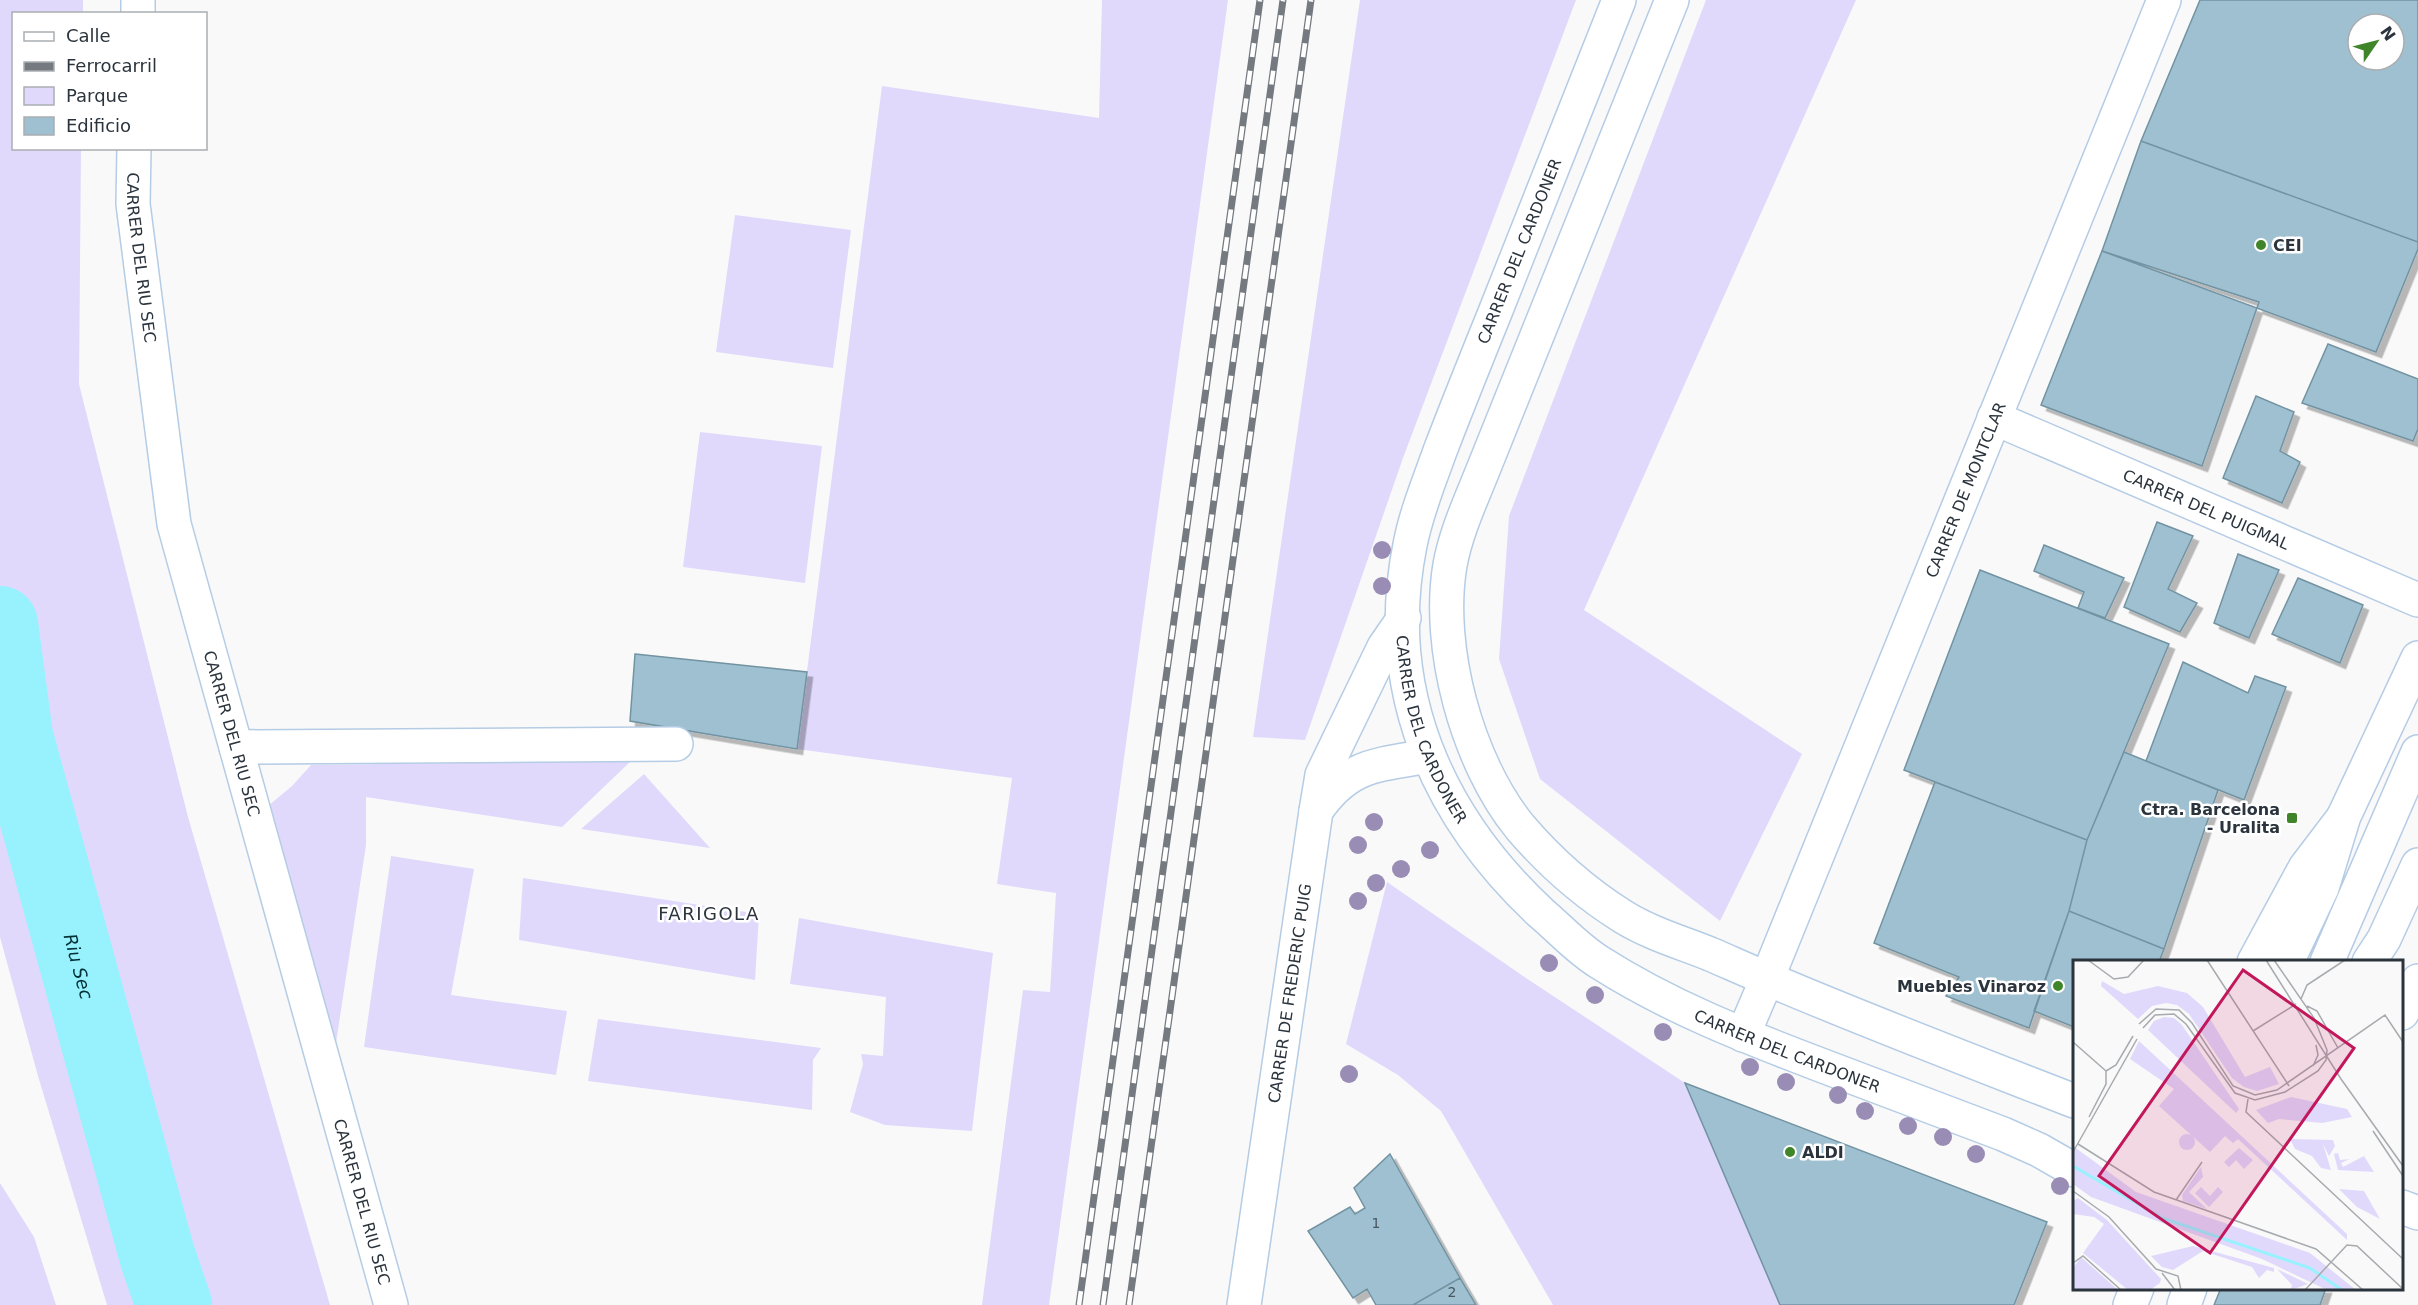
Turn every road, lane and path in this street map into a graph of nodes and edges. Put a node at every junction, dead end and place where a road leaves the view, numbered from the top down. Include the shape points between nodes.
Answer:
1 (1619, 0) edge
2 (1672, 0) edge
3 (2163, 0) edge
4 (134, 150) edge
5 (1994, 418) junction
6 (1450, 565) junction
7 (2418, 600) edge
8 (1402, 621) junction
9 (2418, 658) edge
10 (676, 744) dead end
11 (236, 747) junction
12 (2418, 752) edge
13 (1429, 756) junction
14 (1316, 811) junction
15 (2344, 816) junction
16 (2418, 865) edge
17 (2255, 960) edge
18 (2288, 960) edge
19 (2328, 960) edge
20 (2370, 960) edge
21 (1767, 979) junction
22 (2418, 981) edge
23 (2403, 1011) edge
24 (1743, 1035) junction
25 (2065, 1092) edge
26 (2039, 1150) junction
27 (2073, 1154) edge
28 (2073, 1169) edge
29 (2403, 1207) edge
30 (2418, 1213) edge
31 (2173, 1290) edge
32 (2189, 1290) edge
33 (391, 1305) edge
34 (1244, 1305) edge
35 (2167, 1305) edge
36 (2184, 1305) edge

1 - 8 street, CARRER DEL CARDONER via 1422,501 1410,543
2 - 6 street, CARRER DEL CARDONER via 1483,470
3 - 5 street, CARRER DE MONTCLAR
4 - 11 street, CARRER DEL RIU SEC via 133,204 174,524
5 - 7 street, CARRER DEL PUIGMAL
5 - 21 street, CARRER DE MONTCLAR
6 - 8 street
6 - 21 street, CARRER DEL CARDONER via 1449,649 1460,701 1474,744 1519,825 1588,894 1624,918
8 - 13 street, CARRER DEL CARDONER via 1403,661
8 - 14 street via 1384,647 1322,775
9 - 15 street
10 - 11 street
11 - 33 street, CARRER DEL RIU SEC
12 - 19 street
13 - 14 street, CARRER DE FREDERIC PUIG via 1376,765 1348,775
13 - 24 street, CARRER DEL CARDONER via 1441,787 1461,820 1495,864 1570,939 1593,959 1685,1011
14 - 34 street, CARRER DE FREDERIC PUIG
15 - 17 street via 2305,868
15 - 18 street via 2322,888
16 - 20 street
21 - 24 street, CARRER DE MONTCLAR
21 - 25 street, CARRER DEL CARDONER via 1882,1028
22 - 23 street
24 - 26 street, CARRER DEL CARDONER
26 - 27 street, CARRER DEL CARDONER
26 - 28 street, CARRER DEL CARDONER
29 - 30 street
31 - 35 street
32 - 36 street

